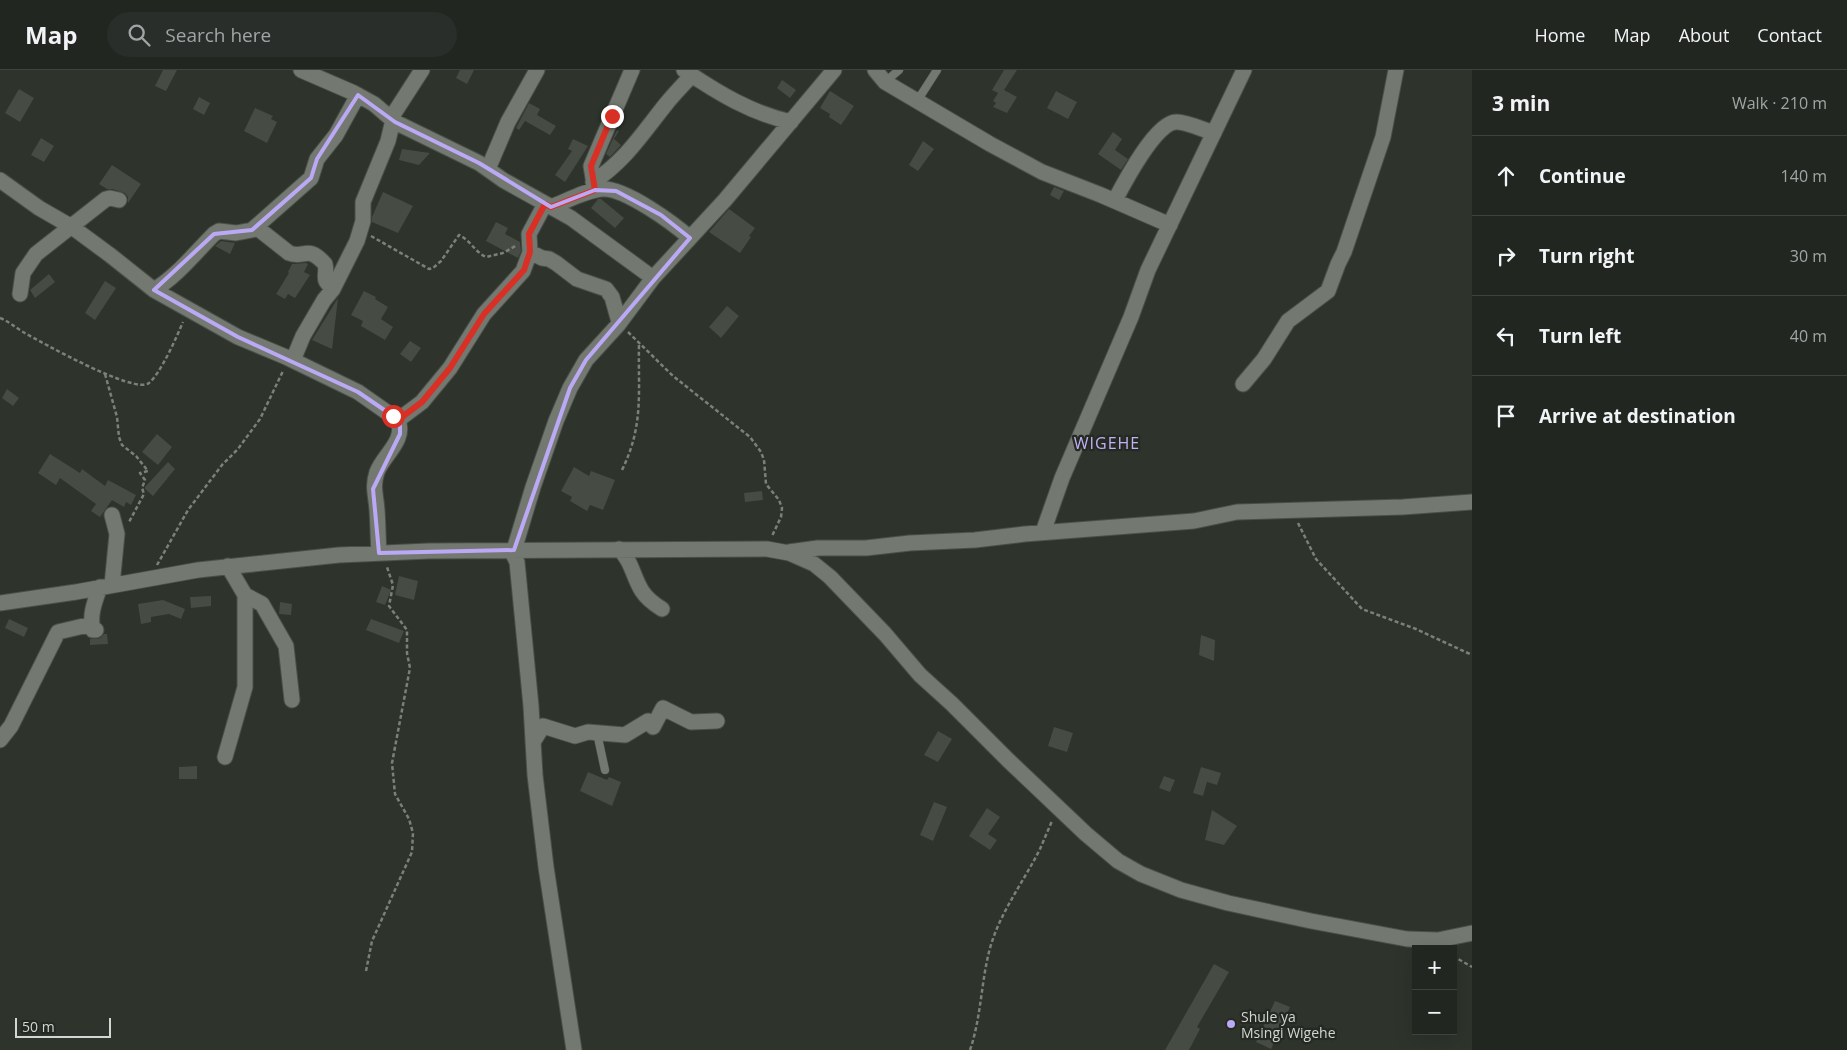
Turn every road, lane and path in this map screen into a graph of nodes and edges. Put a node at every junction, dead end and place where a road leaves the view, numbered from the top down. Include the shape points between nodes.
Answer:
1 (301, 70) edge
2 (422, 70) edge
3 (538, 70) edge
4 (632, 70) edge
5 (834, 70) edge
6 (874, 70) edge
7 (899, 70) edge
8 (937, 70) edge
9 (1244, 70) edge
10 (1396, 70) edge
11 (688, 73) edge
12 (885, 82) junction
13 (358, 95) junction
14 (914, 98) junction
15 (392, 119) junction
16 (791, 122) junction
17 (1214, 133) junction
18 (488, 169) junction
19 (0, 180) edge
20 (594, 186) junction
21 (119, 200) dead end
22 (1114, 200) junction
23 (548, 206) junction
24 (1170, 225) junction
25 (72, 227) junction
26 (256, 227) junction
27 (361, 231) junction
28 (529, 234) junction
29 (690, 238) junction
30 (530, 252) junction
31 (653, 278) junction
32 (333, 288) junction
33 (154, 290) junction
34 (20, 294) dead end
35 (187, 309) junction
36 (0, 318) edge
37 (619, 322) junction
38 (639, 344) junction
39 (291, 359) junction
40 (105, 373) junction
41 (1243, 384) dead end
42 (398, 420) junction
43 (622, 470) dead end
44 (1472, 502) edge
45 (1290, 511) junction
46 (112, 516) dead end
47 (1043, 532) junction
48 (116, 542) junction
49 (619, 549) junction
50 (767, 549) junction
51 (512, 550) junction
52 (785, 552) junction
53 (380, 553) junction
54 (228, 566) junction
55 (153, 578) junction
56 (106, 586) junction
57 (245, 596) junction
58 (0, 603) edge
59 (662, 610) dead end
60 (1472, 655) edge
61 (292, 700) dead end
62 (716, 721) dead end
63 (596, 733) junction
64 (0, 740) edge
65 (533, 742) junction
66 (225, 757) dead end
67 (604, 770) dead end
68 (1058, 808) junction
69 (1472, 933) edge
70 (1457, 958) edge
71 (1472, 966) edge
72 (366, 971) dead end
73 (574, 1050) edge
74 (970, 1050) edge

1 - 13 street
2 - 15 street
3 - 18 street via 508,122
4 - 20 street via 591,166
5 - 16 street
6 - 12 street
7 - 12 lane
8 - 14 lane via 921,95
9 - 17 street
10 - 41 street via 1382,138 1328,291 1288,321 1264,359
11 - 16 street via 744,106
11 - 20 street via 631,150
12 - 14 street
13 - 15 street
13 - 26 street via 336,134 317,159 311,178
14 - 22 street via 1042,172
15 - 18 street
15 - 27 street via 388,141 363,202
16 - 29 street
17 - 22 street via 1179,122 1171,123 1136,161
17 - 24 street
18 - 23 street
19 - 25 street
20 - 23 street
20 - 29 street via 616,191 650,208
21 - 25 street via 106,199
22 - 24 street
23 - 28 street
23 - 31 street via 587,229
24 - 47 street via 1148,270
25 - 33 street
25 - 34 street via 36,254 21,279
26 - 32 street via 289,253 306,252 317,257 325,264 326,282
26 - 33 street via 236,233 218,231
27 - 28 path via 429,268 441,261 459,235 486,257 503,253
27 - 32 street
28 - 30 street
29 - 31 street
30 - 37 street via 556,263 577,280 606,289 612,297
30 - 42 street via 524,270 484,314 450,368 422,402
31 - 37 street
32 - 39 street
33 - 35 street
35 - 39 street via 238,337
35 - 40 path via 170,350 149,383 142,386 132,384
36 - 40 path
37 - 38 path
37 - 51 street via 586,360 570,388
38 - 43 path via 639,418
38 - 50 path via 673,376 750,437 761,452 766,484 780,500 782,508
39 - 42 street via 358,392
39 - 55 path via 260,419 188,510 156,566
40 - 48 path via 122,445 148,471 140,473 145,480 144,494
42 - 53 street via 400,434 377,470 373,489
44 - 45 street
45 - 47 street via 1237,512 1194,521
45 - 60 path via 1316,560 1362,609
46 - 48 street
47 - 52 street via 975,540
48 - 56 street
49 - 50 street
49 - 51 street
49 - 59 street via 625,554 642,592
50 - 52 street
51 - 53 street
51 - 65 street via 517,562
52 - 68 street via 814,564 830,577 920,675
53 - 54 street
53 - 72 path via 393,585 389,606 408,630 410,668 392,763 395,794 413,833 412,852 372,941
54 - 55 street
54 - 57 street
55 - 56 street
56 - 58 street
56 - 64 street via 94,605 96,627 58,632 11,726
57 - 61 street via 262,604 286,646
57 - 66 street via 245,687
62 - 63 street via 691,722 663,708 653,727 648,721 625,735
63 - 65 street via 575,736 543,726
63 - 67 lane
65 - 73 street via 546,867
68 - 69 street via 1118,861 1181,890 1228,903 1407,940 1438,940
68 - 74 path via 989,951
70 - 71 path

